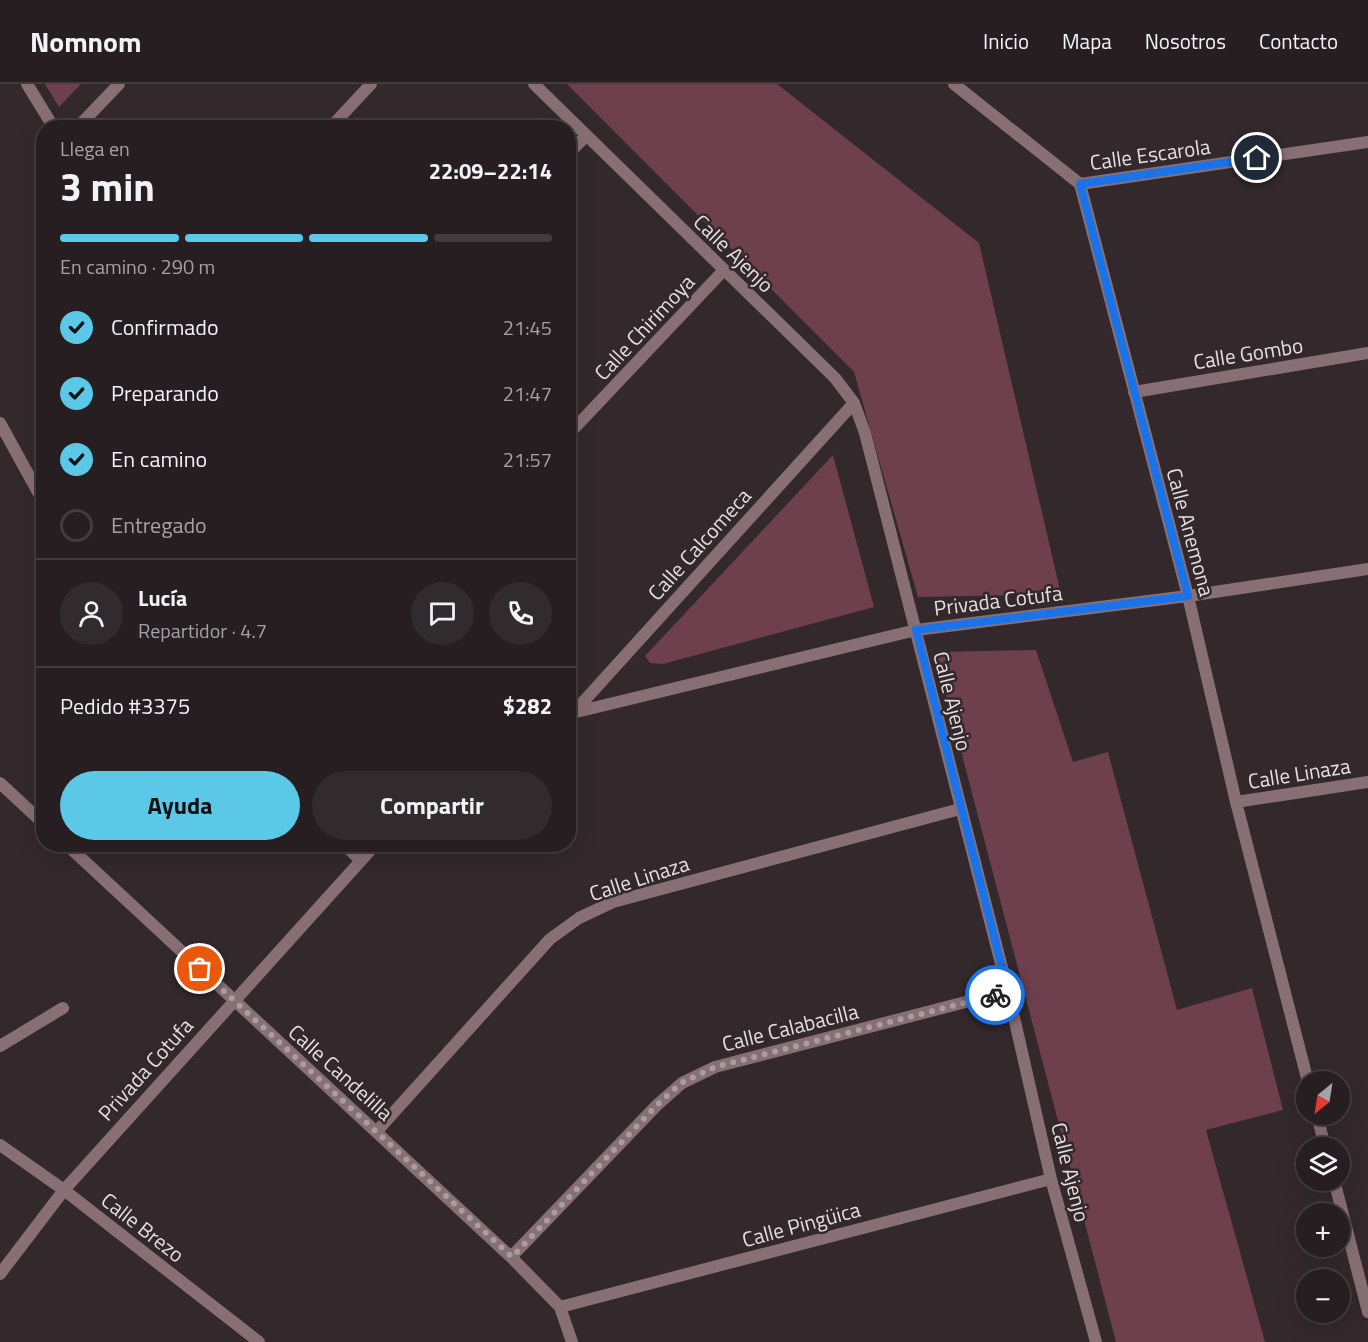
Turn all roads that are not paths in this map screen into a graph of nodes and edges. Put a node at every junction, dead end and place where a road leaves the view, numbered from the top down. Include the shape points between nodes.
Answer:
1 (27, 84) edge
2 (119, 84) edge
3 (371, 84) edge
4 (534, 84) edge
5 (954, 84) edge
6 (49, 120) edge
7 (85, 120) edge
8 (337, 120) edge
9 (570, 120) edge
10 (576, 126) edge
11 (586, 136) junction
12 (1368, 142) edge
13 (576, 146) edge
14 (1080, 184) junction
15 (723, 271) junction
16 (1368, 353) edge
17 (1134, 392) junction
18 (854, 403) junction
19 (0, 423) edge
20 (576, 427) edge
21 (36, 488) edge
22 (1368, 569) edge
23 (1188, 596) junction
24 (916, 630) junction
25 (576, 708) edge
26 (576, 712) edge
27 (1368, 782) edge
28 (0, 783) edge
29 (1236, 802) junction
30 (960, 809) junction
31 (36, 817) edge
32 (75, 852) edge
33 (352, 852) edge
34 (368, 852) edge
35 (360, 860) junction
36 (1008, 991) junction
37 (233, 1000) junction
38 (63, 1008) dead end
39 (0, 1046) edge
40 (1305, 1071) edge
41 (377, 1131) junction
42 (0, 1145) edge
43 (1051, 1179) junction
44 (64, 1190) junction
45 (1337, 1191) edge
46 (512, 1257) junction
47 (0, 1274) edge
48 (560, 1307) junction
49 (1368, 1312) edge
50 (259, 1342) edge
51 (572, 1342) edge
52 (1096, 1342) edge

1 - 6 street
2 - 7 street
3 - 8 street
4 - 9 street, Calle Ajenjo
5 - 14 street
10 - 11 street, Calle Ajenjo
11 - 13 street
11 - 15 street, Calle Ajenjo
12 - 14 street, Calle Escarola
14 - 17 street, Calle Anemona
15 - 18 street, Calle Ajenjo via 835,378
15 - 20 street, Calle Chirimoya
16 - 17 street, Calle Gombo
17 - 23 street, Calle Anemona
18 - 24 street, Calle Ajenjo
18 - 25 street, Calle Calcomeca
19 - 21 street
22 - 23 street, Privada Cotufa
23 - 24 street, Privada Cotufa
23 - 29 street, Calle Anemona
24 - 26 street, Privada Cotufa
24 - 30 street, Calle Ajenjo
27 - 29 street, Calle Linaza
28 - 31 street
29 - 40 street, Calle Anemona
30 - 36 street, Calle Ajenjo
30 - 41 street, Calle Linaza via 613,902 579,918 550,939
32 - 37 street, Calle Candelilla
33 - 35 street
34 - 35 street, Privada Cotufa
35 - 37 street, Privada Cotufa
36 - 43 street, Calle Ajenjo
36 - 46 street, Calle Calabacilla via 715,1067 681,1083
37 - 41 street, Calle Candelilla
37 - 44 street, Privada Cotufa
38 - 39 street
41 - 46 street, Calle Candelilla
42 - 44 street, Calle Brezo
43 - 48 street, Calle Pingüica
43 - 52 street, Calle Ajenjo
44 - 47 street, Privada Cotufa
44 - 50 street, Calle Brezo
45 - 49 street
46 - 48 street, Calle Candelilla
48 - 51 street, Calle Candelilla

